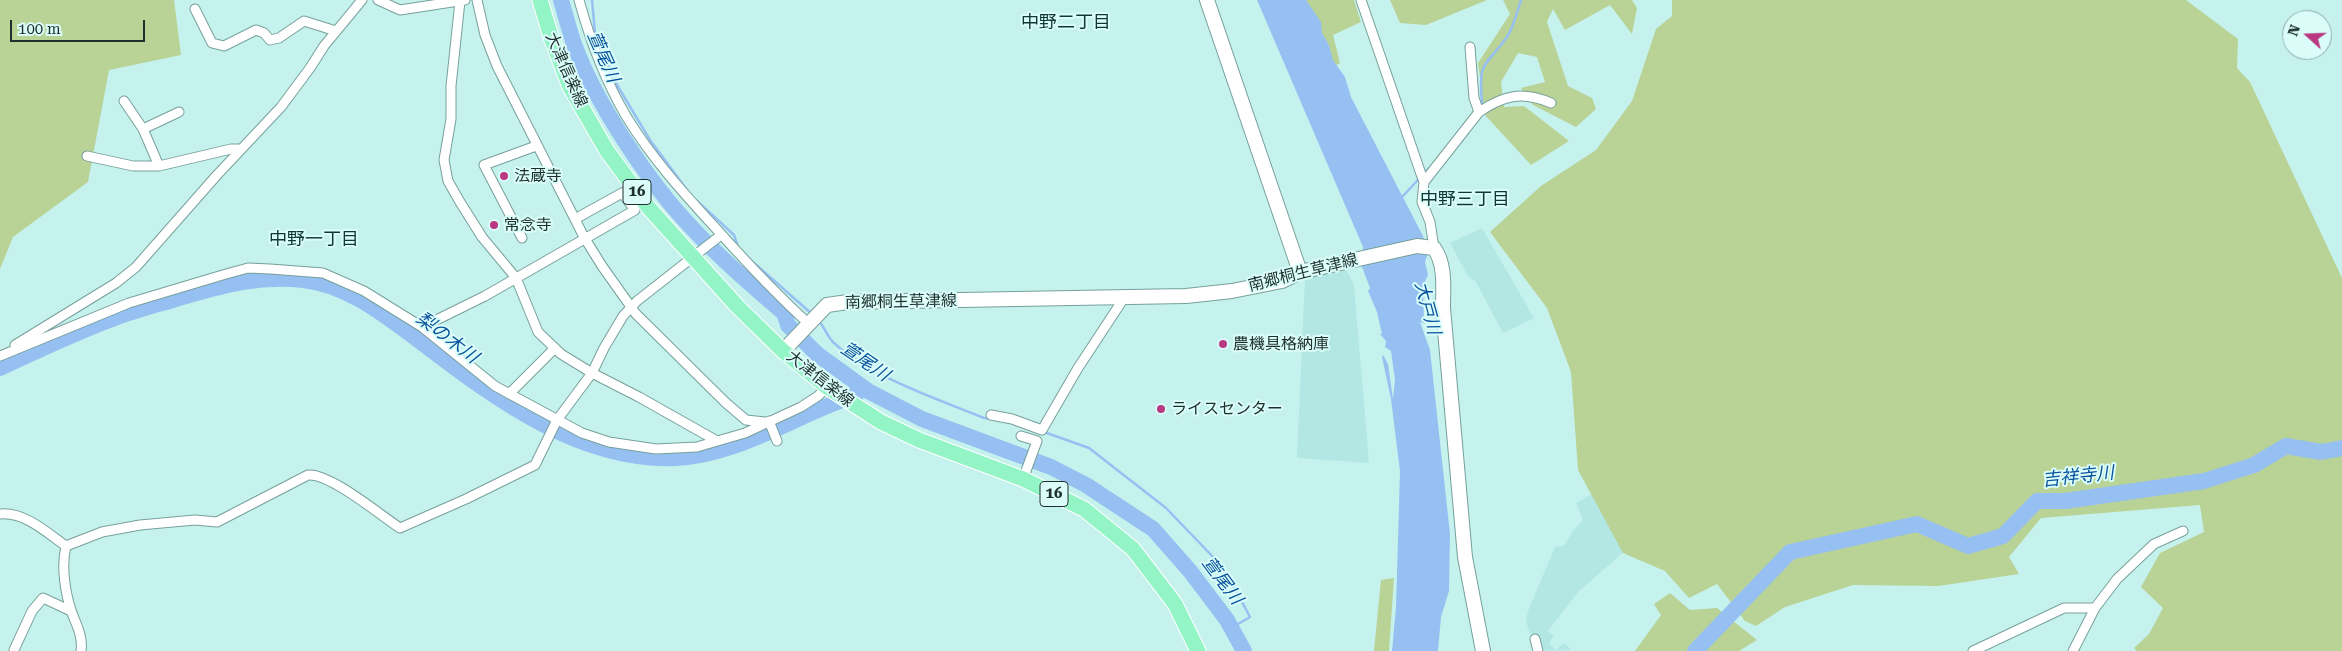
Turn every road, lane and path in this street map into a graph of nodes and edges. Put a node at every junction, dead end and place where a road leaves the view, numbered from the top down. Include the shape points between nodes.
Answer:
1 (362, 0) edge
2 (378, 0) edge
3 (463, 0) edge
4 (477, 0) edge
5 (540, 0) edge
6 (579, 0) edge
7 (1207, 0) edge
8 (1361, 0) edge
9 (415, 4) edge
10 (195, 9) dead end
11 (336, 31) junction
12 (1470, 47) dead end
13 (124, 101) dead end
14 (1551, 103) dead end
15 (179, 112) dead end
16 (1479, 112) junction
17 (143, 130) junction
18 (536, 146) junction
19 (240, 149) junction
20 (87, 156) dead end
21 (159, 166) junction
22 (1422, 178) junction
23 (634, 199) junction
24 (575, 220) junction
25 (721, 235) junction
26 (584, 237) junction
27 (522, 238) dead end
28 (1431, 247) junction
29 (696, 256) junction
30 (1300, 272) junction
31 (516, 278) junction
32 (1124, 298) junction
33 (84, 303) junction
34 (631, 308) junction
35 (89, 318) junction
36 (807, 324) junction
37 (418, 326) junction
38 (555, 348) junction
39 (785, 349) junction
40 (0, 355) edge
41 (592, 373) junction
42 (832, 391) junction
43 (509, 394) junction
44 (991, 415) dead end
45 (769, 421) junction
46 (556, 422) junction
47 (1021, 436) dead end
48 (717, 441) junction
49 (777, 441) dead end
50 (1024, 475) junction
51 (0, 514) edge
52 (2183, 531) dead end
53 (66, 546) junction
54 (2095, 608) junction
55 (71, 611) junction
56 (1535, 639) dead end
57 (14, 650) dead end
58 (81, 651) edge
59 (1198, 651) edge
60 (1483, 651) edge
61 (1538, 651) edge
62 (1973, 651) edge
63 (2073, 651) edge

1 - 11 street
2 - 9 street via 400,10
3 - 9 street
3 - 31 street via 444,160 448,181 482,237
4 - 18 street via 497,66
5 - 23 main road, 大津信楽線 / 16 via 570,87
6 - 25 street via 591,40 626,115 682,192
7 - 30 main road
8 - 22 street
10 - 11 street via 212,43 224,46 256,30 270,40 279,38 304,21
11 - 19 street via 297,88
12 - 16 street via 1474,98
13 - 17 street
14 - 16 street via 1534,96 1513,96
15 - 17 street
16 - 22 street
17 - 21 street
18 - 24 street
18 - 27 street via 484,165
19 - 21 street
19 - 33 street via 136,267
20 - 21 street via 133,166
22 - 28 street via 1422,202 1430,222
23 - 24 street via 622,193
23 - 26 street via 635,210
23 - 29 main road, 大津信楽線 / 16
24 - 26 street
25 - 29 street
25 - 36 street
26 - 31 street
26 - 34 street
28 - 30 main road, 南郷桐生草津線 via 1417,246
28 - 60 main road via 1440,257 1442,267 1465,557
29 - 34 street
29 - 39 main road, 大津信楽線 / 16
30 - 32 main road, 南郷桐生草津線 via 1282,280 1232,291
31 - 37 street
31 - 38 street via 538,332
32 - 36 main road, 南郷桐生草津線 via 848,302 827,305
32 - 44 street via 1042,430
33 - 35 street
33 - 40 street
34 - 41 street via 604,348
34 - 45 street via 746,420
35 - 37 street via 248,268 323,273 370,294
35 - 40 street
36 - 39 main road, 南郷桐生草津線
37 - 43 street
38 - 41 street
38 - 43 street
39 - 42 main road, 大津信楽線 / 16
41 - 46 street
41 - 48 street
42 - 45 street
42 - 50 main road, 大津信楽線 / 16 via 881,422 920,440
43 - 46 street
45 - 48 street via 745,433
45 - 49 street
46 - 48 street via 582,434 632,446 671,449
46 - 53 street via 534,465 466,500 400,528 332,481 315,474 299,478 217,522 195,520 140,524 93,535
47 - 50 street via 1037,441
50 - 59 main road, 大津信楽線 / 16 via 1084,509 1134,548 1175,604
51 - 53 street via 26,519
52 - 54 street via 2154,544 2117,579
53 - 55 street via 63,558
54 - 62 street via 2064,608
54 - 63 street
55 - 57 street via 43,598 32,611
55 - 58 street via 80,632
56 - 61 street

